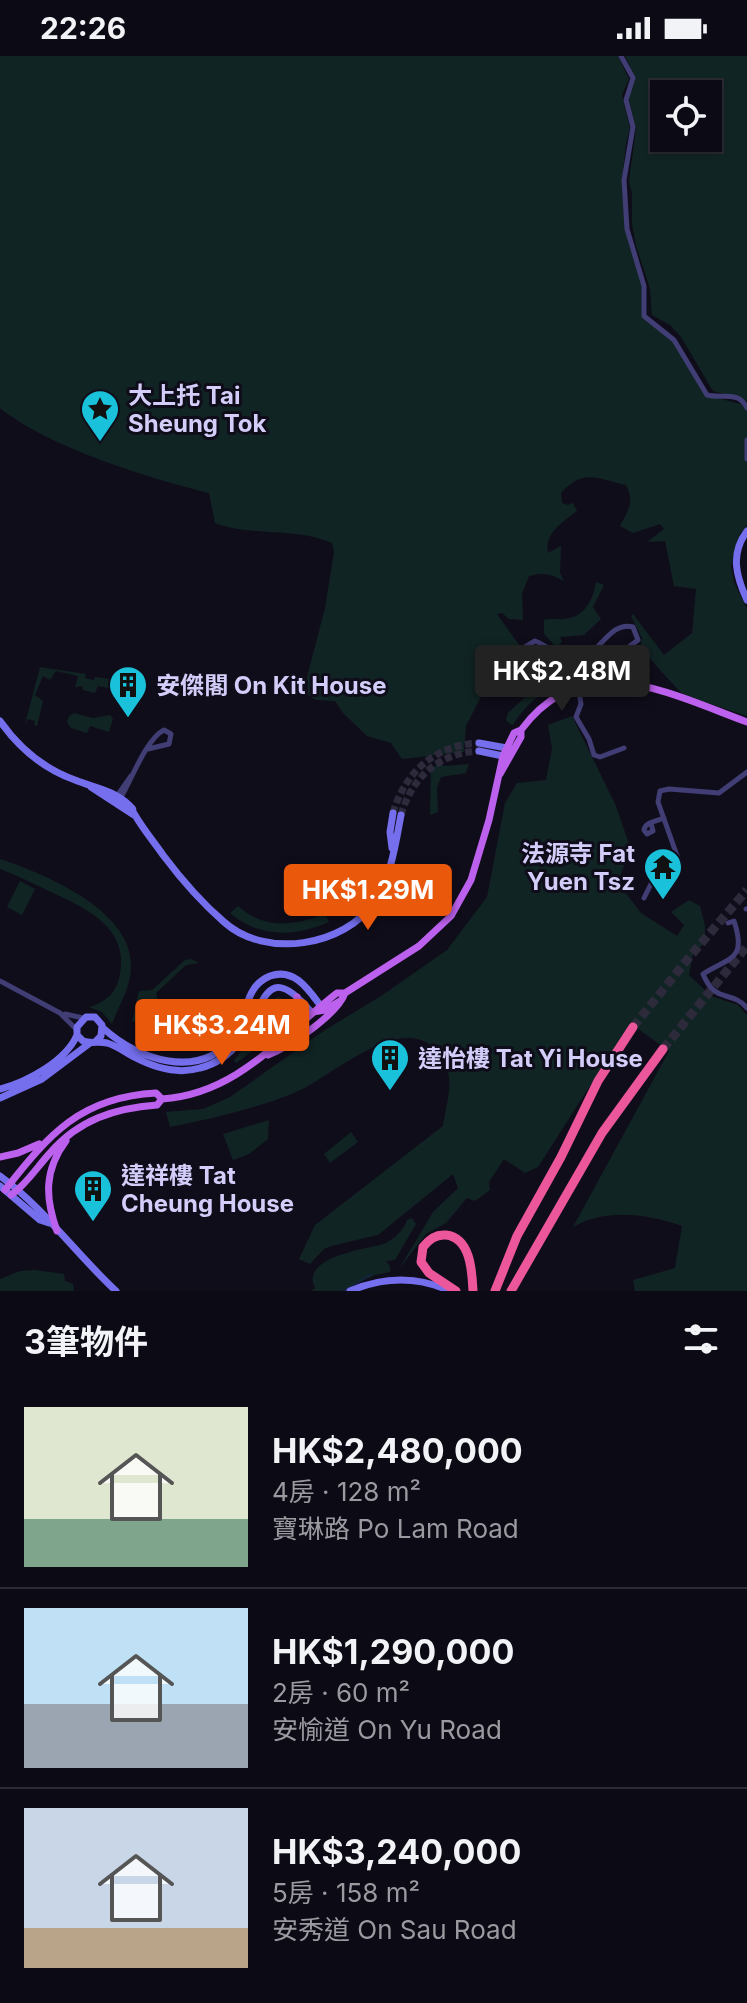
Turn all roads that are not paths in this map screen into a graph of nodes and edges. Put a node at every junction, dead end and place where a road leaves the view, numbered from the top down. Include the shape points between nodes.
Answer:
1 (621, 56) edge
2 (747, 408) edge
3 (747, 440) edge
4 (747, 459) edge
5 (747, 531) edge
6 (747, 600) edge
7 (524, 655) dead end
8 (602, 682) junction
9 (577, 686) junction
10 (0, 721) edge
11 (747, 722) edge
12 (157, 734) junction
13 (161, 745) junction
14 (479, 747) tunnel mouth
15 (624, 748) dead end
16 (148, 749) junction
17 (506, 751) junction
18 (747, 772) edge
19 (117, 800) junction
20 (397, 814) tunnel mouth
21 (664, 818) junction
22 (651, 823) dead end
23 (644, 898) dead end
24 (728, 923) dead end
25 (0, 981) edge
26 (345, 993) junction
27 (297, 997) junction
28 (747, 1008) edge
29 (325, 1010) junction
30 (60, 1013) junction
31 (312, 1013) junction
32 (83, 1018) junction
33 (299, 1025) junction
34 (633, 1027) tunnel mouth
35 (103, 1028) junction
36 (77, 1033) junction
37 (92, 1043) junction
38 (663, 1049) tunnel mouth
39 (265, 1056) junction
40 (0, 1089) edge
41 (0, 1098) edge
42 (162, 1099) junction
43 (75, 1130) junction
44 (46, 1141) junction
45 (0, 1157) edge
46 (0, 1176) edge
47 (9, 1189) edge
48 (57, 1231) junction
49 (116, 1291) edge
50 (350, 1291) edge
51 (453, 1291) edge
52 (473, 1291) edge
53 (495, 1291) edge
54 (511, 1291) edge

1 - 2 street via 633,78 626,100 633,127 624,180 627,229 644,286 644,316 674,340 707,395 734,396
3 - 4 street
5 - 6 main road via 735,563
7 - 8 street via 525,647 535,641 564,657 584,658 614,631 633,627 638,640 606,664
8 - 9 main road
8 - 11 main road via 652,689
9 - 15 street via 581,704 576,717 594,755
9 - 17 main road via 549,700
10 - 19 main road via 37,760 61,775 100,787
12 - 13 street
12 - 13 street via 166,730 171,736 169,744
12 - 16 street
13 - 16 street
14 - 17 main road
16 - 19 street
17 - 26 main road via 471,880 451,916 419,946
18 - 21 street via 719,793 664,789 657,799
19 - 20 main road via 133,809 178,874 223,922 270,944 315,939 361,917 381,892
21 - 22 street
21 - 23 street via 680,864 652,882
24 - 28 street via 734,921 740,932 741,950 703,974 715,993
25 - 30 street
26 - 29 main road
26 - 29 main road via 337,993
27 - 31 main road
27 - 33 main road
27 - 37 main road via 285,988 267,993 236,1047 198,1069 157,1067 110,1044
29 - 31 main road
29 - 35 main road via 297,979 283,974 268,977 251,993 239,1029 227,1045 190,1062 150,1056
29 - 39 main road via 295,1040
30 - 32 street
30 - 36 street
31 - 33 main road
32 - 35 main road via 95,1017
32 - 36 main road
33 - 39 main road
34 - 53 highway via 598,1081 517,1236
35 - 37 main road
36 - 37 main road
36 - 40 main road via 60,1057
37 - 41 main road via 42,1079
38 - 54 highway via 602,1133
39 - 42 main road via 209,1089
42 - 43 main road via 157,1105 102,1115
42 - 44 main road via 156,1093 98,1104 68,1120
43 - 47 main road
43 - 48 main road via 54,1158 48,1178 48,1204
44 - 45 main road
44 - 47 main road
46 - 47 main road
47 - 48 main road via 40,1210
48 - 49 main road
50 - 51 main road via 404,1279
51 - 52 highway via 421,1261 423,1247 436,1236 462,1244

